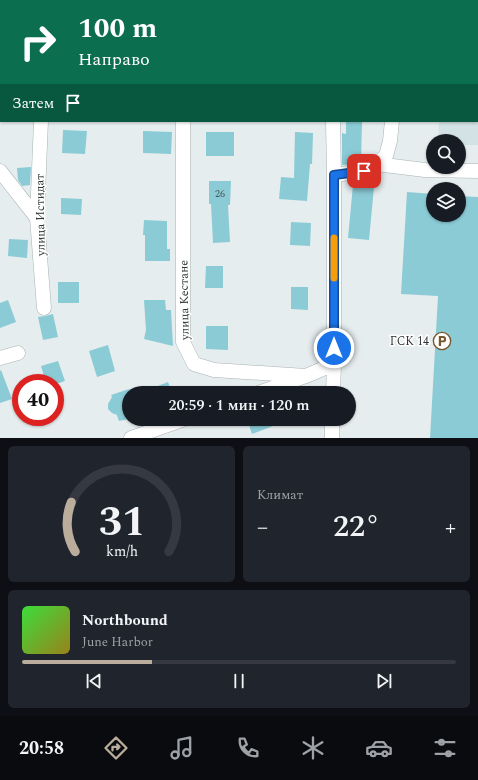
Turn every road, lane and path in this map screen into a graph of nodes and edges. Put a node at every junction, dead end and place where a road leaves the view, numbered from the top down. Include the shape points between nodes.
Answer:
1 (41, 122) edge
2 (183, 122) edge
3 (333, 122) edge
4 (392, 122) edge
5 (376, 164) junction
6 (0, 171) edge
7 (478, 171) edge
8 (334, 175) junction
9 (37, 218) junction
10 (44, 308) dead end
11 (18, 353) dead end
12 (0, 358) edge
13 (334, 364) junction
14 (306, 376) junction
15 (278, 386) edge
16 (333, 386) edge
17 (165, 426) edge
18 (332, 426) edge
19 (131, 438) edge
20 (332, 438) edge

1 - 9 street, улица Истидат
2 - 14 street, улица Кестане via 183,342 194,364 214,370
3 - 8 street
4 - 5 street via 386,156
5 - 7 street via 425,170
5 - 8 street via 364,171
6 - 9 street
8 - 13 street
9 - 10 street, улица Истидат
11 - 12 street
13 - 14 street
13 - 16 street
14 - 15 street
17 - 19 street
18 - 20 street

